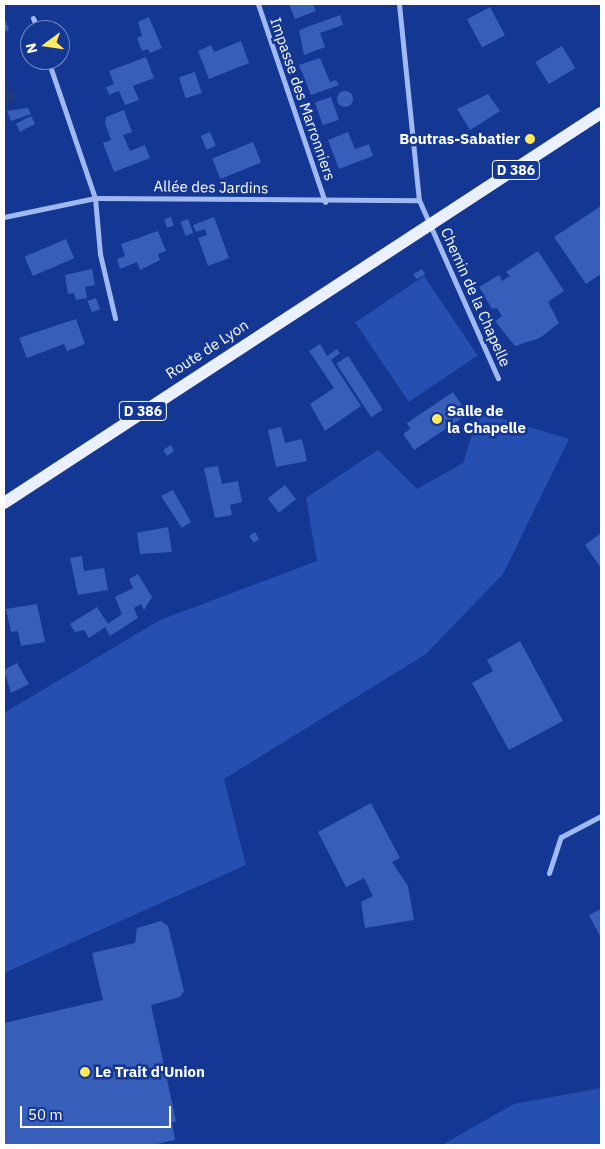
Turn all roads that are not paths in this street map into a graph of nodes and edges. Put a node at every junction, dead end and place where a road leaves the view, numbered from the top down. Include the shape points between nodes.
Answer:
1 (258, 4) edge
2 (399, 4) edge
3 (51, 70) edge
4 (601, 113) edge
5 (95, 198) junction
6 (419, 200) junction
7 (325, 202) junction
8 (4, 217) edge
9 (431, 226) junction
10 (114, 318) dead end
11 (498, 378) dead end
12 (4, 503) edge
13 (601, 816) edge
14 (549, 873) dead end

1 - 7 street, Impasse des Marronniers
2 - 6 street, Chemin de la Chapelle
3 - 5 street
4 - 9 main road, D 386
5 - 7 street, Allée des Jardins
5 - 8 street, Allée des Jardins
5 - 10 street via 100,254
6 - 7 street, Allée des Jardins
6 - 9 street, Chemin de la Chapelle
9 - 11 street, Chemin de la Chapelle
9 - 12 main road, Route de Lyon / D 386
13 - 14 street via 561,837

